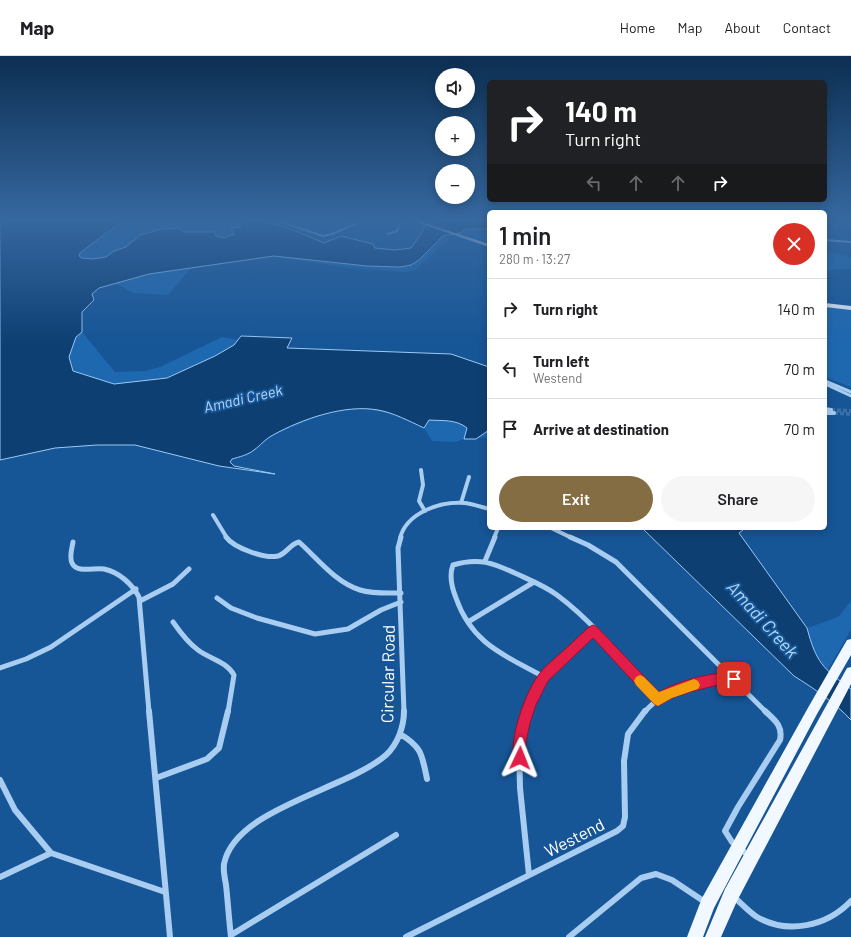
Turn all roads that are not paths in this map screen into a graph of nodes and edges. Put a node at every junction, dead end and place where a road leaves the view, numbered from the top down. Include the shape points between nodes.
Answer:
1 (827, 304) edge
2 (851, 307) edge
3 (827, 382) edge
4 (827, 385) edge
5 (851, 392) edge
6 (851, 396) edge
7 (827, 410) edge
8 (827, 413) edge
9 (421, 470) dead end
10 (469, 477) dead end
11 (461, 503) junction
12 (487, 509) edge
13 (425, 511) junction
14 (213, 515) dead end
15 (497, 530) edge
16 (554, 530) edge
17 (73, 542) dead end
18 (485, 561) junction
19 (189, 569) dead end
20 (534, 582) junction
21 (136, 589) junction
22 (401, 593) junction
23 (217, 598) dead end
24 (140, 601) junction
25 (401, 602) junction
26 (173, 622) dead end
27 (468, 622) junction
28 (593, 630) junction
29 (851, 644) edge
30 (0, 668) edge
31 (850, 675) edge
32 (544, 677) junction
33 (734, 679) junction
34 (658, 700) junction
35 (400, 734) junction
36 (156, 778) junction
37 (427, 779) dead end
38 (0, 780) edge
39 (396, 835) dead end
40 (739, 848) junction
41 (51, 853) junction
42 (752, 858) junction
43 (529, 875) junction
44 (0, 877) edge
45 (165, 892) junction
46 (732, 895) junction
47 (851, 901) edge
48 (708, 904) junction
49 (231, 936) edge
50 (170, 937) edge
51 (406, 937) edge
52 (569, 937) edge
53 (695, 937) edge
54 (713, 937) edge

1 - 2 main road
3 - 5 street
4 - 6 street
7 - 8 street via 833,412
9 - 13 street via 423,487 418,501
10 - 11 street
11 - 12 street, Circular Road
11 - 13 street, Circular Road via 441,505
13 - 22 street, Circular Road via 411,520 402,533 398,548
14 - 22 street via 228,540 248,551 278,556 299,542 353,589 377,594
15 - 18 street
16 - 33 street via 588,545 616,562
17 - 21 street via 73,565 80,569 110,571
18 - 20 street
18 - 27 street via 453,565 451,569 450,576 456,599
19 - 24 street via 173,584
20 - 27 street
20 - 28 street via 556,594
21 - 24 street
21 - 30 street via 106,608 91,622 50,647 25,660
22 - 25 street, Circular Road
23 - 25 street via 231,608 257,618 315,634 348,628
24 - 36 street
25 - 35 street, Circular Road via 404,720
26 - 36 street via 199,652 231,670 234,675 219,748 206,759
27 - 32 street via 482,641
28 - 32 street
28 - 34 street
29 - 40 main road
31 - 42 main road
32 - 43 street via 530,703 519,742 520,788
33 - 34 street, Westend via 690,686
33 - 40 street via 778,724 782,732 780,740 726,827 728,838
34 - 43 street, Westend via 648,707 628,734 624,761 623,826 618,831
35 - 37 street via 419,746
35 - 49 street, Circular Road via 386,755 322,790 262,817 231,846 224,865
36 - 45 street
38 - 41 street via 6,796 28,828
39 - 49 street
40 - 42 street
40 - 48 main road
41 - 44 street
41 - 45 street
42 - 46 main road
43 - 51 street, Westend
45 - 50 street
46 - 47 street via 761,920 780,926 805,926 828,918
46 - 54 main road
48 - 52 street via 672,880 656,874 641,878
48 - 53 main road

